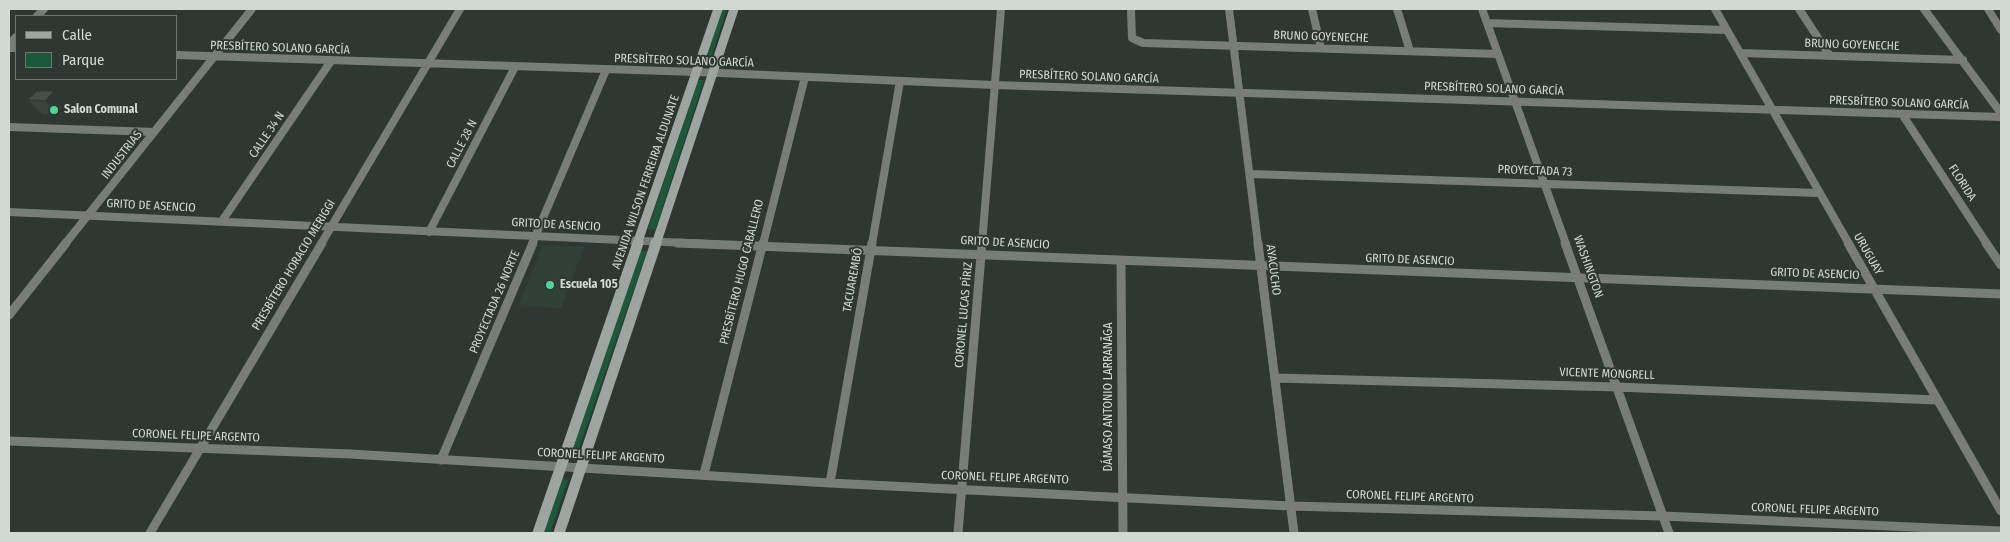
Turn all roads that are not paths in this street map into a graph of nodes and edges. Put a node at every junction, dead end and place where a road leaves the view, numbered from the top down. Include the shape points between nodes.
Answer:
1 (252, 9) edge
2 (460, 9) edge
3 (718, 9) edge
4 (734, 9) edge
5 (1001, 9) edge
6 (1132, 9) edge
7 (1229, 9) edge
8 (1312, 9) edge
9 (1398, 9) edge
10 (1482, 9) edge
11 (1715, 9) edge
12 (1799, 9) edge
13 (1924, 9) edge
14 (1988, 9) edge
15 (1487, 23) junction
16 (1727, 30) junction
17 (2001, 30) edge
18 (1234, 46) junction
19 (1321, 48) junction
20 (1410, 51) junction
21 (1740, 53) junction
22 (1498, 54) junction
23 (178, 55) edge
24 (214, 56) junction
25 (1830, 56) junction
26 (1963, 60) junction
27 (331, 61) junction
28 (427, 64) junction
29 (514, 67) junction
30 (606, 70) junction
31 (697, 72) junction
32 (712, 73) junction
33 (805, 77) junction
34 (900, 81) junction
35 (994, 85) junction
36 (1239, 92) junction
37 (1516, 101) junction
38 (1772, 110) junction
39 (2001, 113) edge
40 (1902, 114) junction
41 (2001, 117) edge
42 (9, 127) edge
43 (154, 132) junction
44 (1250, 174) junction
45 (1545, 183) junction
46 (1819, 193) junction
47 (9, 212) edge
48 (88, 215) junction
49 (222, 221) junction
50 (330, 228) junction
51 (429, 232) junction
52 (536, 237) junction
53 (639, 242) junction
54 (656, 242) junction
55 (762, 246) junction
56 (870, 250) junction
57 (981, 254) junction
58 (1121, 261) junction
59 (2001, 265) edge
60 (1260, 267) junction
61 (1579, 278) junction
62 (1873, 289) junction
63 (2001, 294) edge
64 (9, 315) edge
65 (1275, 378) junction
66 (1617, 387) junction
67 (1937, 400) junction
68 (9, 441) edge
69 (201, 448) junction
70 (441, 460) junction
71 (560, 467) junction
72 (580, 468) junction
73 (704, 474) junction
74 (830, 483) junction
75 (962, 489) junction
76 (1123, 496) junction
77 (1290, 506) junction
78 (2001, 512) edge
79 (1663, 516) junction
80 (2001, 531) edge
81 (150, 533) edge
82 (538, 533) edge
83 (559, 533) edge
84 (958, 533) edge
85 (1123, 533) edge
86 (1294, 533) edge
87 (1669, 533) edge

1 - 24 street, INDUSTRIAS
2 - 28 street, PRESBÍTERO HORACIO MERIGGI
3 - 31 street, AVENIDA WILSON FERREIRA ALDUNATE
4 - 32 street
5 - 35 street, CORONEL LUCAS PÍRIZ
6 - 18 street, BRUNO GOYENECHE via 1132,38 1143,43
7 - 18 street, AYACUCHO
8 - 19 street
9 - 20 street
10 - 15 street, WASHINGTON
11 - 16 street, URUGUAY
12 - 25 street
13 - 26 street
14 - 17 street
15 - 16 street
15 - 22 street, WASHINGTON
16 - 21 street, URUGUAY
18 - 19 street, BRUNO GOYENECHE
18 - 36 street, AYACUCHO
19 - 20 street, BRUNO GOYENECHE
20 - 22 street, BRUNO GOYENECHE
21 - 25 street, BRUNO GOYENECHE
21 - 38 street, URUGUAY
22 - 37 street, WASHINGTON
23 - 24 street, PRESBÍTERO SOLANO GARCÍA
24 - 27 street, PRESBÍTERO SOLANO GARCÍA
24 - 43 street, INDUSTRIAS
25 - 26 street, BRUNO GOYENECHE
26 - 39 street
27 - 28 street, PRESBÍTERO SOLANO GARCÍA
27 - 49 street, CALLE 34 N
28 - 29 street, PRESBÍTERO SOLANO GARCÍA
28 - 50 street, PRESBÍTERO HORACIO MERIGGI
29 - 30 street, PRESBÍTERO SOLANO GARCÍA
29 - 51 street, CALLE 28 N
30 - 31 street, PRESBÍTERO SOLANO GARCÍA
30 - 52 street, PROYECTADA 26 NORTE
31 - 32 street, PRESBÍTERO SOLANO GARCÍA
31 - 53 street, AVENIDA WILSON FERREIRA ALDUNATE
32 - 33 street, PRESBÍTERO SOLANO GARCÍA
32 - 54 street
33 - 34 street, PRESBÍTERO SOLANO GARCÍA
33 - 55 street, PRESBÍTERO HUGO CABALLERO
34 - 35 street, PRESBÍTERO SOLANO GARCÍA
34 - 56 street, TACUAREMBÓ
35 - 36 street, PRESBÍTERO SOLANO GARCÍA
35 - 57 street, CORONEL LUCAS PÍRIZ
36 - 37 street, PRESBÍTERO SOLANO GARCÍA
36 - 44 street, AYACUCHO
37 - 38 street, PRESBÍTERO SOLANO GARCÍA
37 - 45 street, WASHINGTON
38 - 40 street, PRESBÍTERO SOLANO GARCÍA
38 - 46 street, URUGUAY
40 - 41 street, PRESBÍTERO SOLANO GARCÍA
40 - 59 street, FLORIDA
42 - 43 street
43 - 48 street, INDUSTRIAS
44 - 45 street, PROYECTADA 73
44 - 60 street, AYACUCHO
45 - 46 street, PROYECTADA 73
45 - 61 street, WASHINGTON
46 - 62 street, URUGUAY
47 - 48 street, GRITO DE ASENCIO
48 - 49 street, GRITO DE ASENCIO
48 - 64 street, INDUSTRIAS
49 - 50 street, GRITO DE ASENCIO
50 - 51 street, GRITO DE ASENCIO
50 - 69 street, PRESBÍTERO HORACIO MERIGGI
51 - 52 street, GRITO DE ASENCIO
52 - 53 street, GRITO DE ASENCIO
52 - 70 street, PROYECTADA 26 NORTE
53 - 54 street, GRITO DE ASENCIO
53 - 71 street, AVENIDA WILSON FERREIRA ALDUNATE
54 - 55 street, GRITO DE ASENCIO
54 - 72 street
55 - 56 street, GRITO DE ASENCIO
55 - 73 street, PRESBÍTERO HUGO CABALLERO
56 - 57 street, GRITO DE ASENCIO
56 - 74 street, TACUAREMBÓ
57 - 58 street, GRITO DE ASENCIO
57 - 75 street, CORONEL LUCAS PÍRIZ
58 - 60 street, GRITO DE ASENCIO
58 - 76 street, DÁMASO ANTONIO LARRANÃGA
60 - 61 street, GRITO DE ASENCIO
60 - 65 street, AYACUCHO
61 - 62 street, GRITO DE ASENCIO
61 - 66 street, WASHINGTON
62 - 63 street, GRITO DE ASENCIO
62 - 67 street, URUGUAY
65 - 66 street, VICENTE MONGRELL
65 - 77 street, AYACUCHO
66 - 67 street, VICENTE MONGRELL
66 - 79 street, WASHINGTON
67 - 78 street, URUGUAY
68 - 69 street, CORONEL FELIPE ARGENTO
69 - 70 street, CORONEL FELIPE ARGENTO
69 - 81 street, PRESBÍTERO HORACIO MERIGGI
70 - 71 street, CORONEL FELIPE ARGENTO
71 - 72 street, CORONEL FELIPE ARGENTO
71 - 82 street, AVENIDA WILSON FERREIRA ALDUNATE
72 - 73 street, CORONEL FELIPE ARGENTO
72 - 83 street
73 - 74 street, CORONEL FELIPE ARGENTO
74 - 75 street, CORONEL FELIPE ARGENTO
75 - 76 street, CORONEL FELIPE ARGENTO
75 - 84 street, CORONEL LUCAS PÍRIZ
76 - 77 street, CORONEL FELIPE ARGENTO
76 - 85 street, DÁMASO ANTONIO LARRANÃGA
77 - 79 street, CORONEL FELIPE ARGENTO
77 - 86 street, AYACUCHO
79 - 80 street, CORONEL FELIPE ARGENTO
79 - 87 street, WASHINGTON

